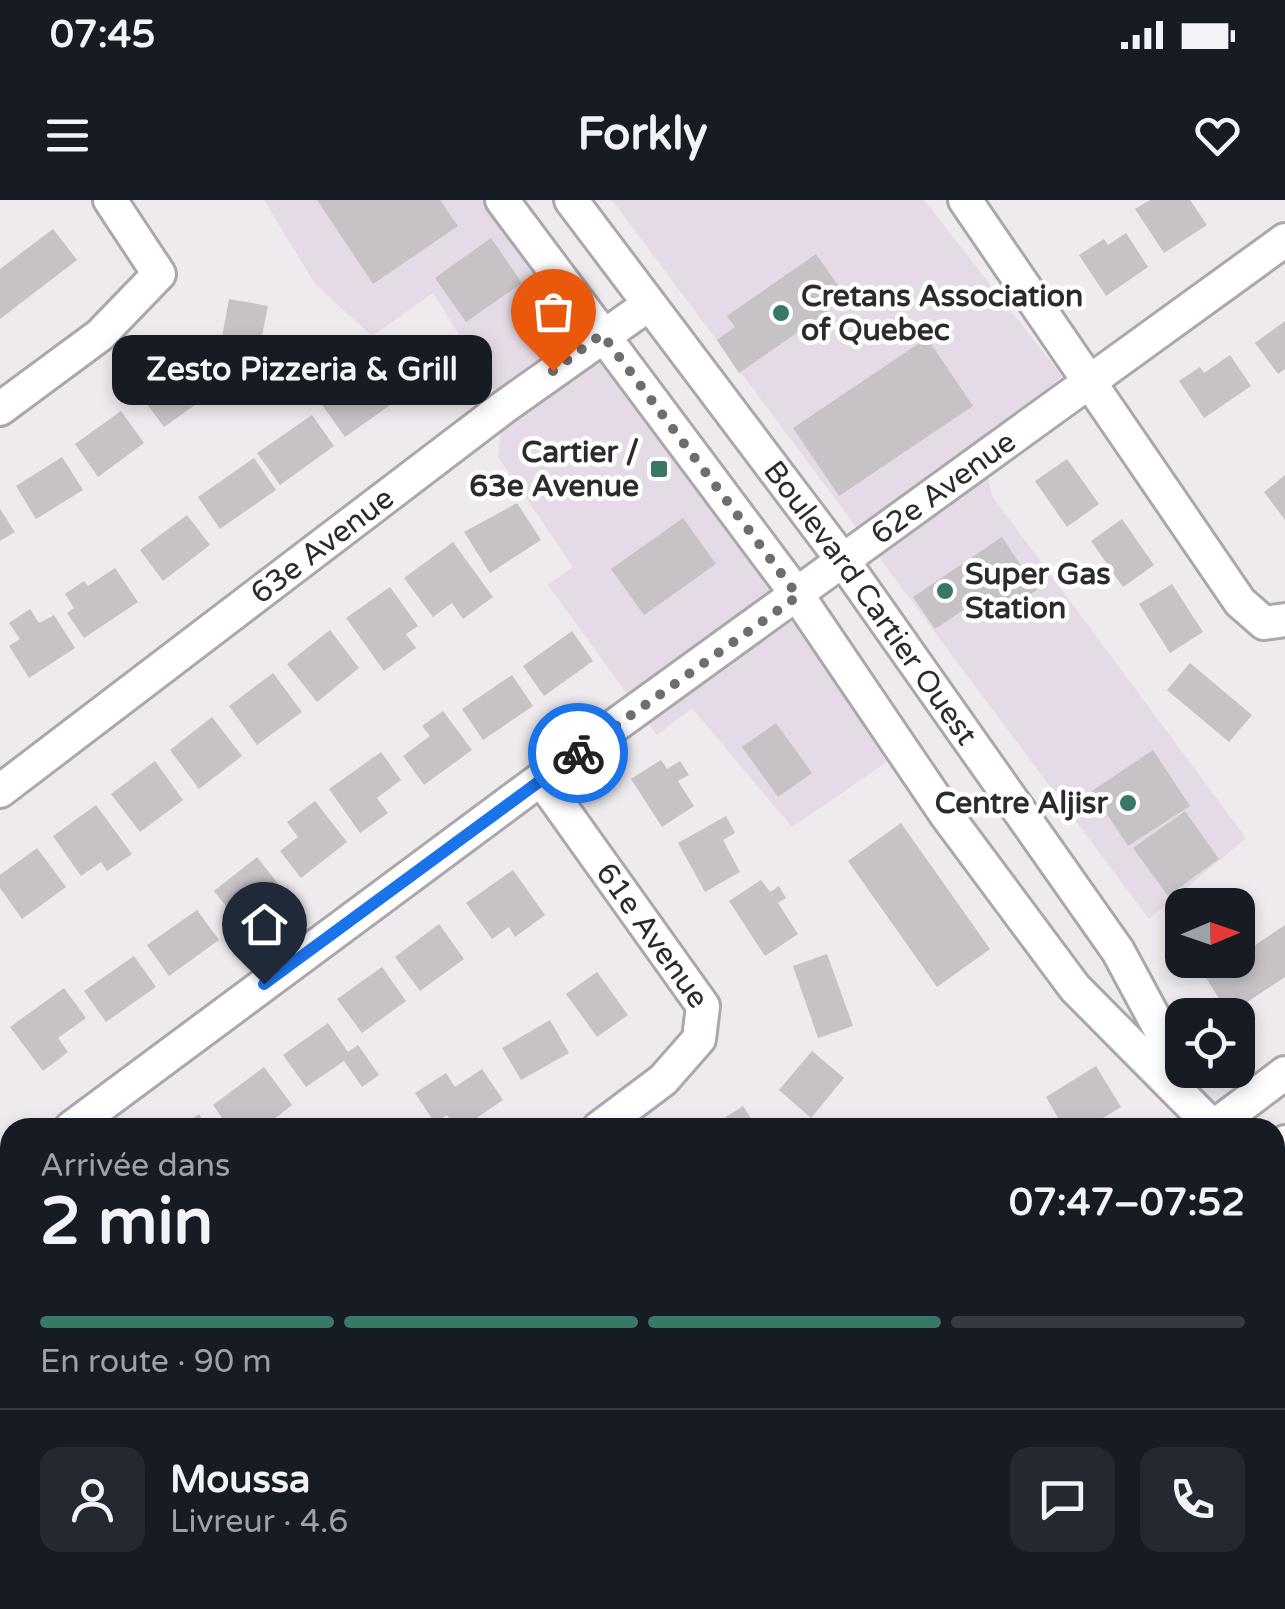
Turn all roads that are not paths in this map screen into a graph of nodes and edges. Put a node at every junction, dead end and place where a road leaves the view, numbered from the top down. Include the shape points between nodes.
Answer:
1 (110, 200) edge
2 (502, 200) edge
3 (571, 200) edge
4 (965, 200) edge
5 (1285, 240) edge
6 (648, 306) junction
7 (602, 334) junction
8 (1088, 384) junction
9 (0, 409) edge
10 (844, 562) junction
11 (798, 596) junction
12 (1285, 620) edge
13 (541, 779) junction
14 (0, 791) edge
15 (1165, 1037) edge
16 (1285, 1073) edge
17 (1193, 1088) edge
18 (84, 1118) edge
19 (612, 1118) edge
20 (1205, 1118) edge
21 (1209, 1118) edge
22 (1226, 1118) edge

1 - 9 street via 160,274 100,335
2 - 7 street, Boulevard Cartier Ouest
3 - 6 street, Boulevard Cartier Ouest
4 - 8 street
5 - 8 street, 62e Avenue
6 - 7 street, 63e Avenue
6 - 10 street, Boulevard Cartier Ouest
7 - 11 street, Boulevard Cartier Ouest
7 - 14 street, 63e Avenue
8 - 10 street, 62e Avenue
8 - 12 street via 1240,602 1264,622
10 - 11 street, 62e Avenue
10 - 15 street, Boulevard Cartier Ouest via 1118,951
11 - 13 street, 62e Avenue
11 - 20 street, Boulevard Cartier Ouest via 947,816 1075,988
13 - 18 street, 62e Avenue
13 - 19 street, 61e Avenue via 703,1006 700,1038 663,1080
16 - 22 street
17 - 21 street, Boulevard Cartier Ouest

